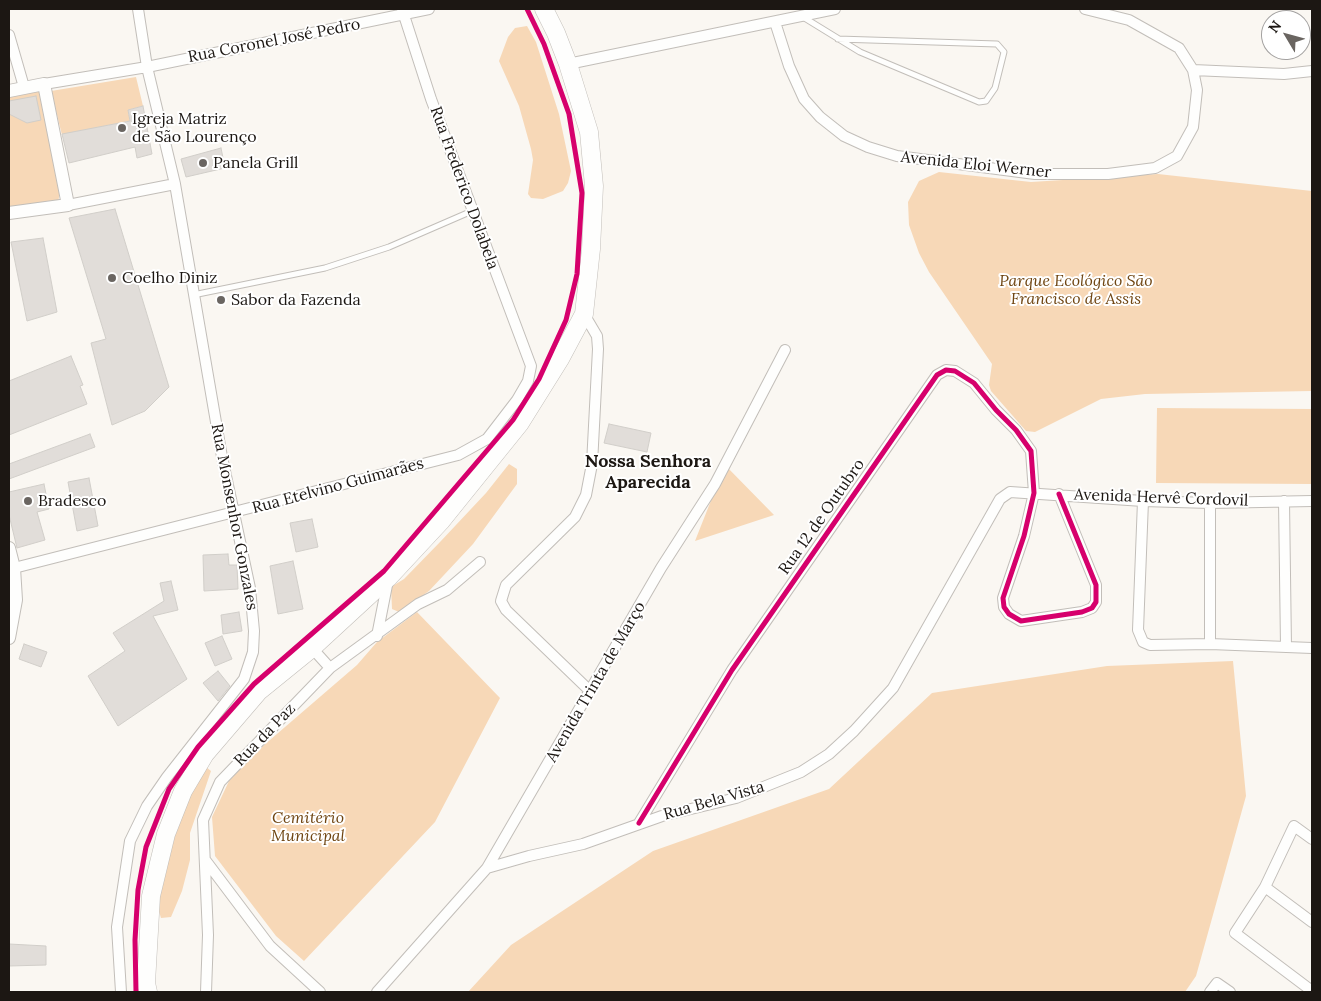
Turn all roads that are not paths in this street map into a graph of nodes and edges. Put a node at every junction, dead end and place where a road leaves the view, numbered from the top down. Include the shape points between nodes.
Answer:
1 (138, 9) edge
2 (429, 9) edge
3 (544, 9) edge
4 (835, 9) edge
5 (1085, 9) edge
6 (403, 12) edge
7 (803, 17) junction
8 (775, 22) junction
9 (9, 35) edge
10 (838, 39) junction
11 (568, 64) junction
12 (147, 67) junction
13 (1193, 70) junction
14 (1312, 71) edge
15 (44, 84) junction
16 (24, 87) junction
17 (9, 91) edge
18 (175, 184) junction
19 (68, 205) junction
20 (472, 211) junction
21 (9, 213) edge
22 (193, 296) junction
23 (584, 314) junction
24 (785, 350) dead end
25 (531, 366) joint
26 (1010, 492) joint
27 (1034, 493) junction
28 (1059, 494) junction
29 (1143, 501) junction
30 (1284, 501) junction
31 (1312, 501) edge
32 (1210, 503) junction
33 (233, 514) junction
34 (9, 548) edge
35 (480, 562) dead end
36 (14, 568) junction
37 (388, 578) junction
38 (377, 636) junction
39 (9, 638) edge
40 (1210, 644) junction
41 (1286, 647) junction
42 (312, 648) junction
43 (1312, 648) edge
44 (330, 668) junction
45 (590, 691) junction
46 (197, 737) junction
47 (205, 754) junction
48 (639, 823) junction
49 (1312, 839) edge
50 (206, 861) junction
51 (487, 868) junction
52 (1264, 888) junction
53 (1312, 922) edge
54 (1312, 991) edge
55 (122, 992) edge
56 (148, 992) edge
57 (206, 992) edge
58 (320, 992) edge
59 (377, 992) edge
60 (1210, 992) edge
61 (1230, 992) edge

1 - 12 street, Rua Monsenhor Gonzales
2 - 6 street, Rua Coronel José Pedro
3 - 11 highway
4 - 7 street
5 - 13 street, Avenida Eloi Werner via 1129,20 1178,48
6 - 12 street, Rua Coronel José Pedro
6 - 20 street, Rua Frederico Dolabela
7 - 8 street
7 - 10 lane
8 - 11 street
8 - 13 street, Avenida Eloi Werner via 789,66 804,98 820,117 844,136 897,156 999,170 1035,174 1108,174 1155,168 1177,156 1193,127 1198,90
9 - 16 street
10 - 10 lane via 908,74 979,102 986,101 995,88 1004,52 997,44
11 - 23 highway via 589,132 594,186
12 - 15 street, Rua Coronel José Pedro
12 - 18 street, Rua Monsenhor Gonzales
13 - 14 street via 1284,74
15 - 16 street
15 - 19 street
16 - 17 street
18 - 19 street
18 - 22 street, Rua Monsenhor Gonzales
19 - 21 street
20 - 22 lane via 389,247 325,268
20 - 25 street, Rua Frederico Dolabela
22 - 33 street, Rua Monsenhor Gonzales
23 - 37 highway via 520,424 441,521
23 - 45 street via 597,336 598,349 592,464 586,496 576,517 513,577 501,601 506,610
24 - 45 street, Avenida Trinta de Março via 715,484 661,568
25 - 33 street, Rua Etelvino Guimarães via 528,381 517,400 487,439 458,455
26 - 27 street, Avenida Hervê Cordovil
26 - 48 street, Rua Bela Vista via 1000,499 893,688 829,754 802,772 760,790
27 - 28 street, Avenida Hervê Cordovil
27 - 28 street, Rua 12 de Outubro via 1024,536 1003,598 1009,614 1020,621 1082,612 1092,608 1096,602 1096,585
27 - 48 street, Rua 12 de Outubro via 1032,457 1027,442 974,383 955,371 946,370 937,375 737,662
28 - 29 street, Avenida Hervê Cordovil
29 - 32 street, Avenida Hervê Cordovil
29 - 40 street via 1138,630 1143,642
30 - 31 street, Avenida Hervê Cordovil
30 - 32 street, Avenida Hervê Cordovil
30 - 41 street
32 - 40 street
33 - 36 street, Rua Etelvino Guimarães
33 - 46 street, Rua Monsenhor Gonzales via 250,588 253,652 244,679 232,698
34 - 36 street
35 - 38 street, Rua da Paz via 448,590 418,604
36 - 39 street via 16,600
37 - 38 street
37 - 42 highway
38 - 44 street, Rua da Paz
40 - 41 street
41 - 43 street
42 - 44 street
42 - 47 highway via 259,691
44 - 50 street, Rua da Paz via 220,782 203,820
45 - 51 street, Avenida Trinta de Março
46 - 47 street via 198,747
46 - 55 street, Rua Monsenhor Gonzales via 147,806 130,841 118,927
47 - 56 highway via 183,791 166,834 151,896
48 - 51 street, Rua Bela Vista via 583,844
49 - 52 street via 1294,826
50 - 57 street, Rua da Paz
50 - 58 street via 270,946
51 - 59 street, Avenida Trinta de Março
52 - 53 street
52 - 54 street via 1235,932
60 - 61 street via 1218,983

